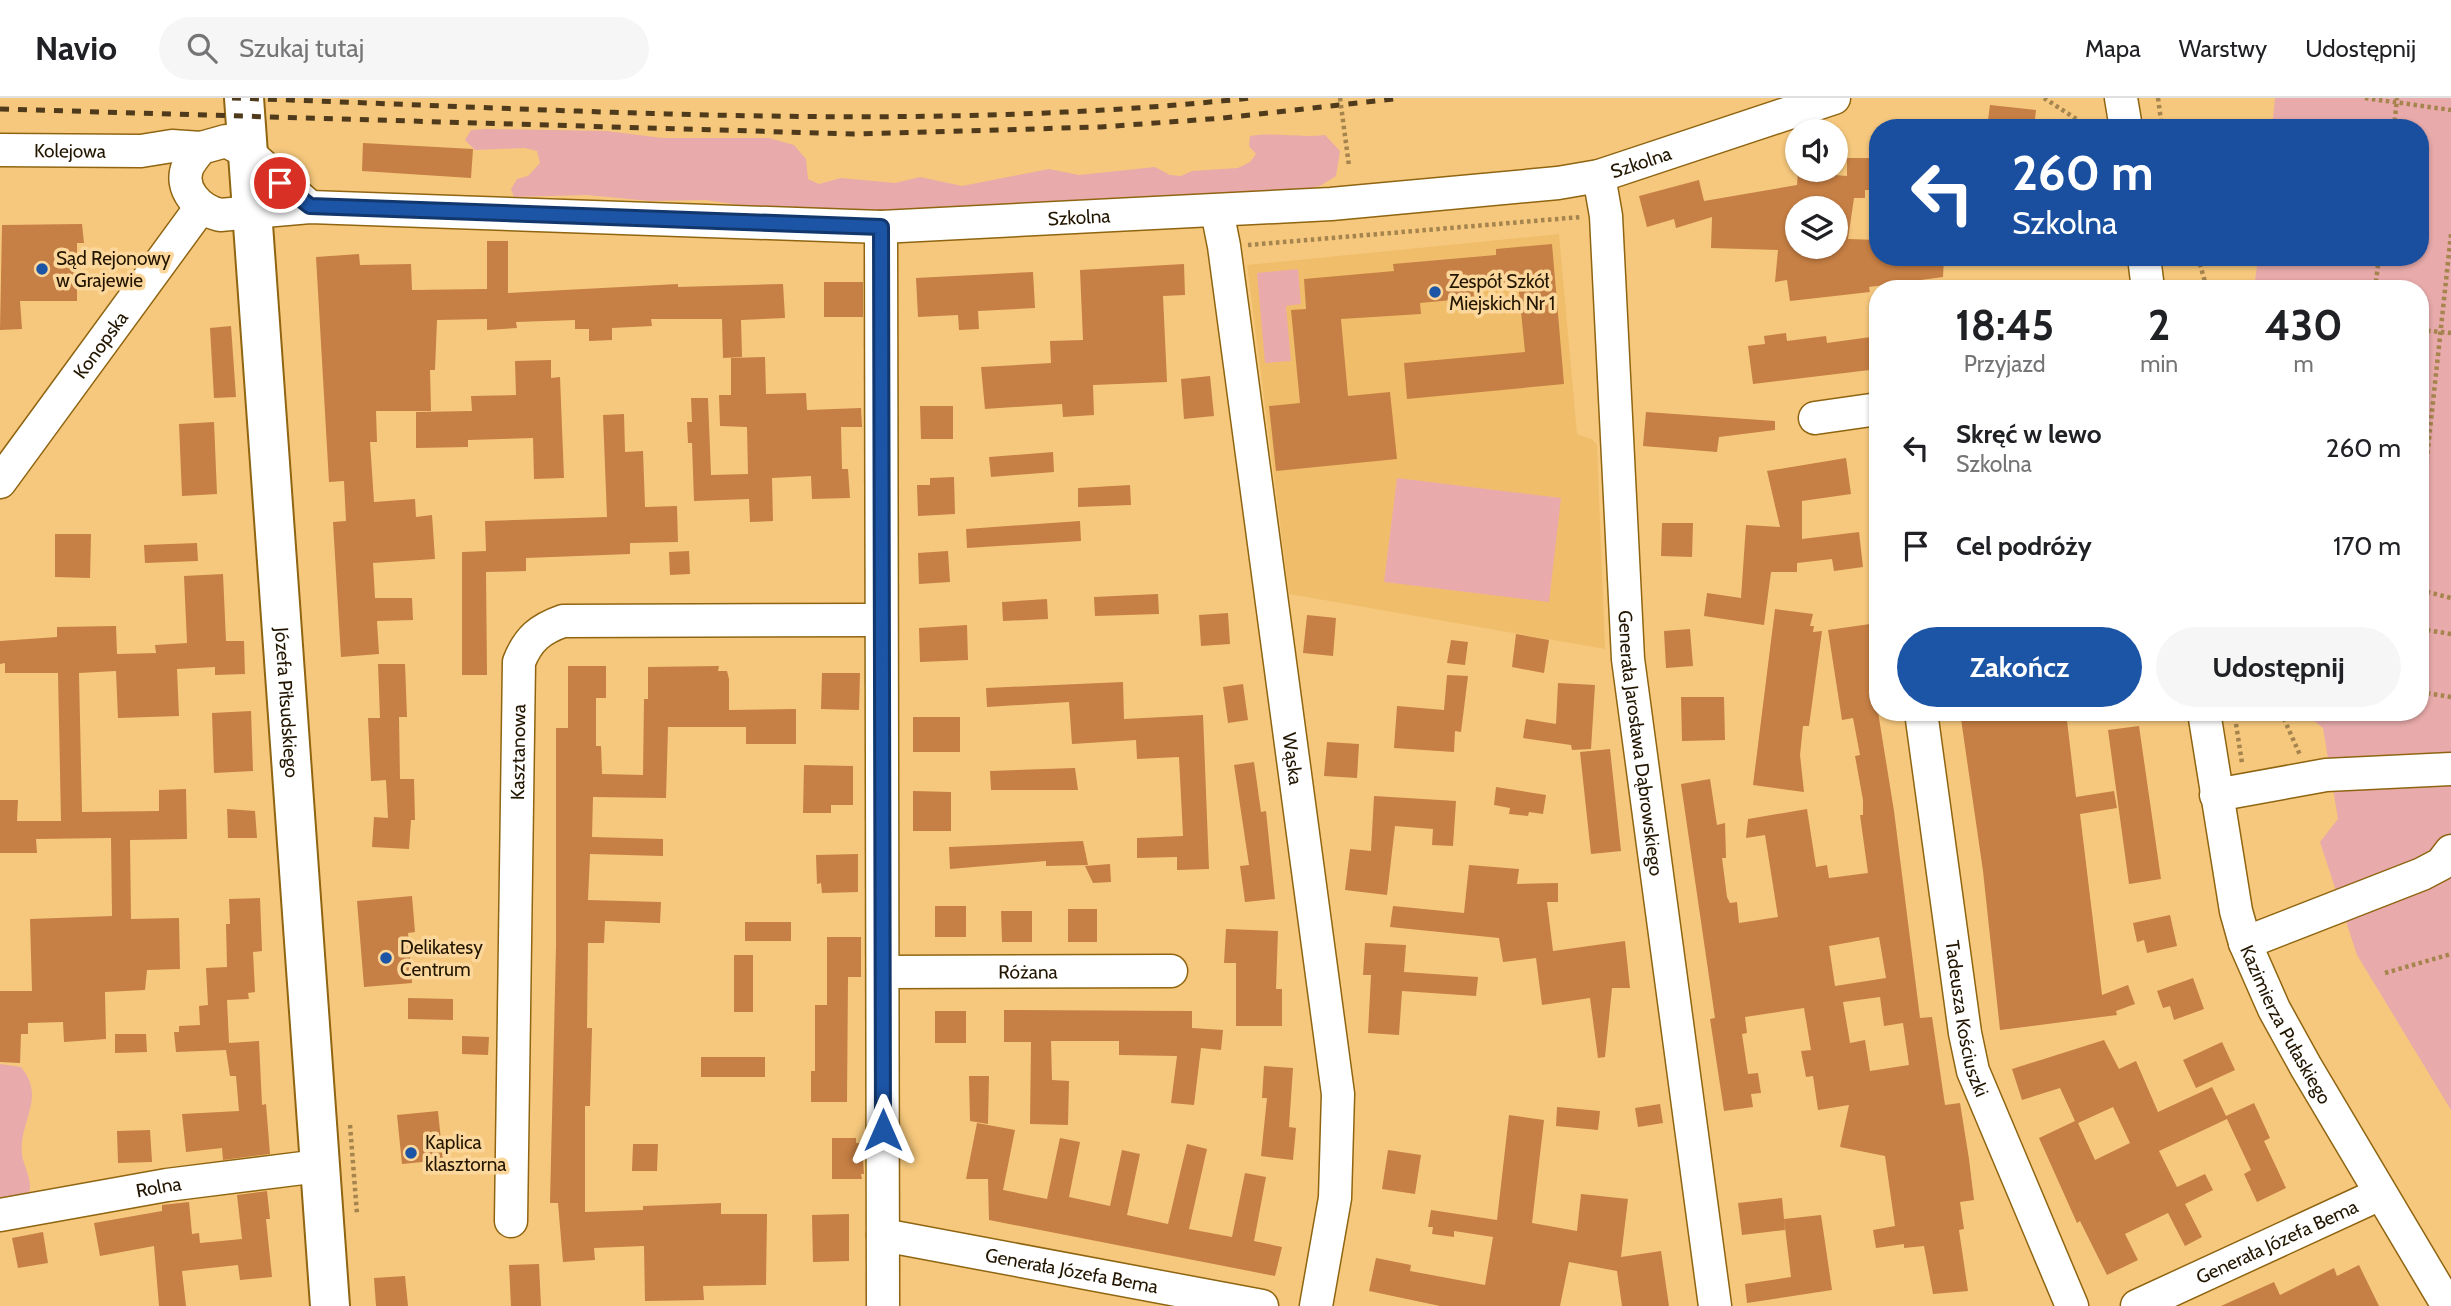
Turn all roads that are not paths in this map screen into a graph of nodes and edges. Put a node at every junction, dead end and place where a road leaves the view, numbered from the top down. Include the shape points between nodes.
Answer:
1 (244, 98) edge
2 (1834, 98) edge
3 (2121, 98) edge
4 (2124, 119) edge
5 (201, 148) junction
6 (0, 150) edge
7 (141, 151) junction
8 (247, 152) junction
9 (1599, 176) junction
10 (193, 196) junction
11 (310, 206) junction
12 (253, 210) junction
13 (1217, 211) junction
14 (881, 227) junction
15 (1869, 410) edge
16 (1815, 418) dead end
17 (0, 482) edge
18 (880, 620) junction
19 (1923, 721) edge
20 (2205, 721) edge
21 (2451, 769) edge
22 (2216, 795) junction
23 (2451, 850) edge
24 (2245, 943) junction
25 (1171, 971) dead end
26 (884, 972) junction
27 (319, 1166) junction
28 (2380, 1194) junction
29 (0, 1215) edge
30 (511, 1221) dead end
31 (883, 1235) junction
32 (330, 1306) edge
33 (883, 1306) edge
34 (1262, 1306) edge
35 (1316, 1306) edge
36 (1714, 1306) edge
37 (2072, 1306) edge
38 (2137, 1306) edge
39 (2448, 1306) edge

1 - 8 main road, Józefa Piłsudskiego
2 - 9 street, Szkolna
3 - 4 street
5 - 7 street, Kolejowa
5 - 8 street via 226,141
5 - 10 street via 187,167
6 - 7 street, Kolejowa
7 - 10 street
8 - 11 street
8 - 12 main road, Józefa Piłsudskiego
9 - 13 street, Szkolna
9 - 36 street, Generała Jarosława Dąbrowskiego via 1606,216 1628,659
10 - 12 street via 220,215
10 - 17 street, Konopska
11 - 12 street, Szkolna
11 - 14 street, Szkolna
12 - 27 main road, Józefa Piłsudskiego
13 - 14 street, Szkolna
13 - 35 street, Wąska via 1338,1094 1335,1198
14 - 18 street
15 - 16 street
18 - 26 street
18 - 30 street, Kasztanowa via 563,621 544,627 524,647 519,662
19 - 37 street, Tadeusza Kościuszki via 1973,1071
20 - 22 street, Kazimierza Pułaskiego
21 - 22 street via 2311,778
22 - 24 street, Kazimierza Pułaskiego
23 - 24 street via 2441,864 2422,874
24 - 28 street, Kazimierza Pułaskiego via 2274,1009
25 - 26 street, Różana
26 - 31 street
27 - 29 street, Rolna via 167,1185
27 - 32 main road, Józefa Piłsudskiego
28 - 38 street, Generała Józefa Bema
28 - 39 street, Kazimierza Pułaskiego
31 - 33 street
31 - 34 street, Generała Józefa Bema

